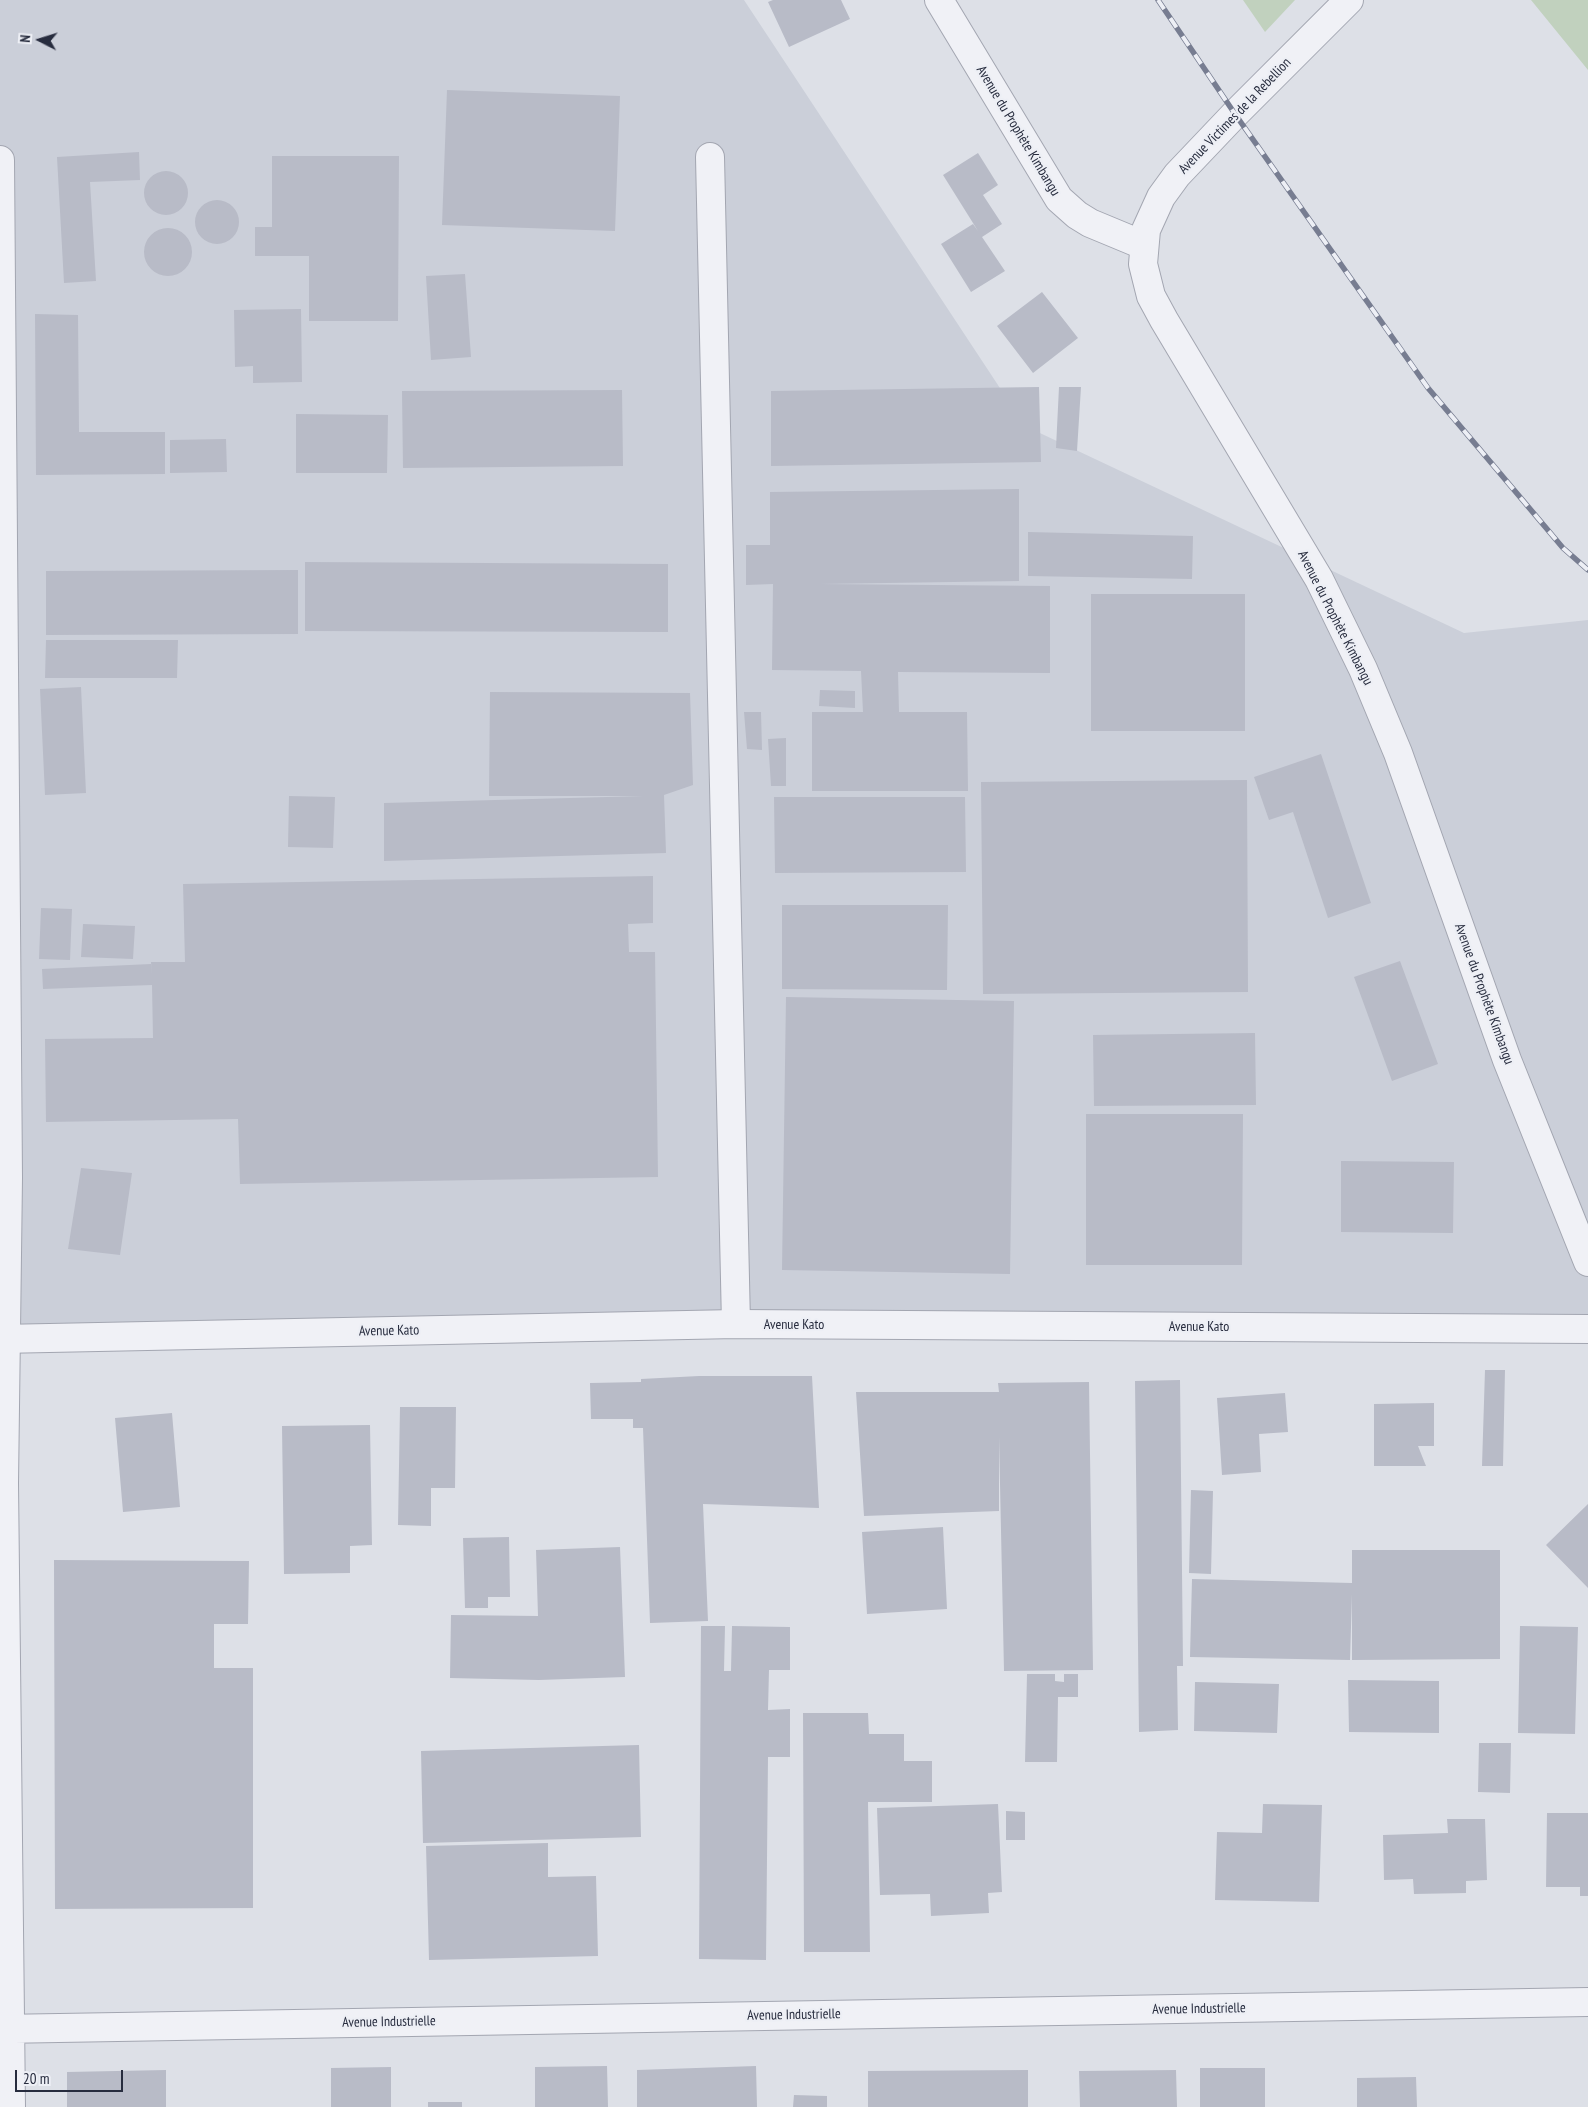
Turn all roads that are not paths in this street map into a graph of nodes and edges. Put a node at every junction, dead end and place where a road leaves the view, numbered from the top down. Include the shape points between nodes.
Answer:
1 (939, 0) edge
2 (1348, 0) edge
3 (710, 157) dead end
4 (0, 160) edge
5 (1143, 245) junction
6 (1588, 1262) edge
7 (736, 1324) junction
8 (1588, 1329) edge
9 (3, 1339) edge
10 (1588, 2002) edge
11 (4, 2029) edge
12 (11, 2107) edge

1 - 5 street, Avenue du Prophète Kimbangu via 1059,199 1090,223
2 - 5 street, Avenue Victimes de la Rebellion via 1177,176 1151,217
3 - 7 street
4 - 9 street via 8,1168
5 - 6 street, Avenue du Prophète Kimbangu via 1146,280 1164,320 1318,579 1363,668 1398,753 1507,1060
7 - 8 street, Avenue Kato
7 - 9 street, Avenue Kato
9 - 11 street
10 - 11 street, Avenue Industrielle
11 - 12 street

